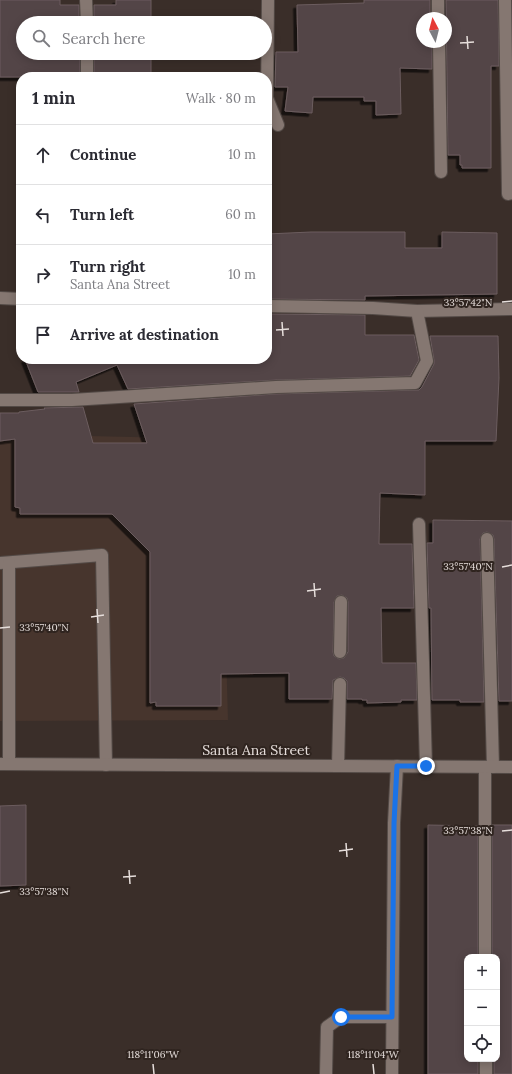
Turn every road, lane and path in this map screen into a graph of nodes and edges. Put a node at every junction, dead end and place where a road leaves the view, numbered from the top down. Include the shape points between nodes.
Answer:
1 (86, 0) edge
2 (268, 0) edge
3 (438, 0) edge
4 (505, 0) edge
5 (438, 12) edge
6 (86, 16) edge
7 (268, 16) edge
8 (439, 48) edge
9 (87, 60) edge
10 (267, 60) edge
11 (87, 72) edge
12 (267, 72) edge
13 (272, 110) edge
14 (278, 125) dead end
15 (441, 172) dead end
16 (512, 193) edge
17 (0, 298) edge
18 (16, 299) edge
19 (272, 306) edge
20 (512, 309) edge
21 (418, 311) junction
22 (0, 400) edge
23 (419, 524) dead end
24 (487, 539) dead end
25 (4, 563) edge
26 (341, 602) dead end
27 (340, 652) dead end
28 (340, 684) dead end
29 (4, 764) edge
30 (106, 765) junction
31 (338, 766) junction
32 (397, 766) junction
33 (426, 766) junction
34 (489, 767) junction
35 (512, 767) edge
36 (485, 954) edge
37 (392, 1017) junction
38 (486, 1062) edge
39 (326, 1074) edge
40 (392, 1074) edge
41 (486, 1074) edge

1 - 6 street
2 - 7 street
3 - 5 street
4 - 16 street via 508,194
8 - 15 street
9 - 11 street
10 - 12 street
13 - 14 street
17 - 18 street
19 - 21 street
20 - 21 street
21 - 22 street via 427,361 415,383 276,387 72,400
23 - 33 street
24 - 34 street
25 - 29 street
25 - 30 street via 102,555
26 - 27 street
28 - 31 street
29 - 30 street, Santa Ana Street
30 - 31 street, Santa Ana Street
31 - 32 street, Santa Ana Street
32 - 33 street, Santa Ana Street
32 - 37 street
33 - 34 street, Santa Ana Street
34 - 35 street, Santa Ana Street
34 - 36 street
37 - 39 street via 341,1017 327,1027
37 - 40 street
38 - 41 street

